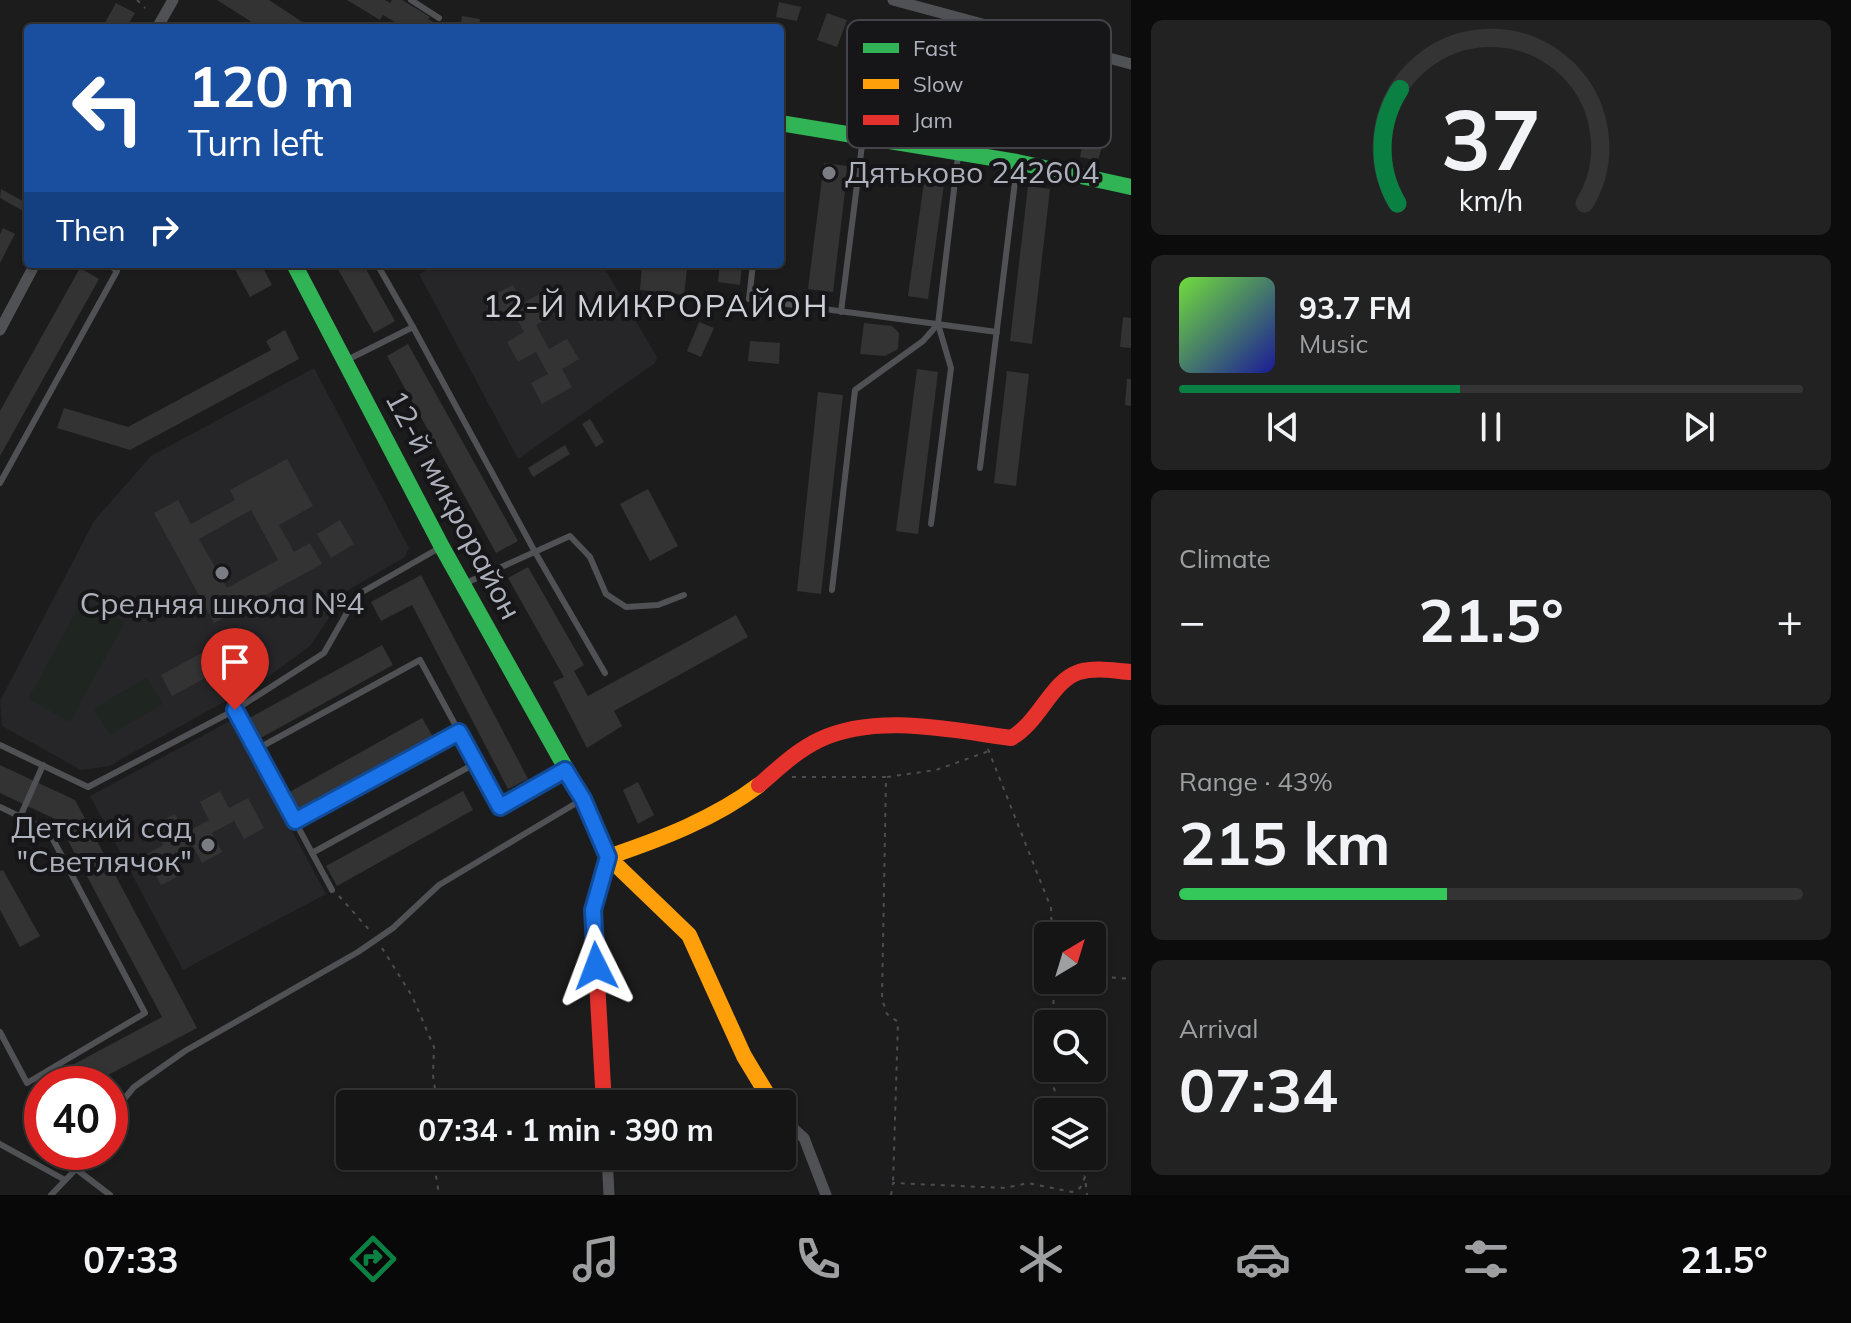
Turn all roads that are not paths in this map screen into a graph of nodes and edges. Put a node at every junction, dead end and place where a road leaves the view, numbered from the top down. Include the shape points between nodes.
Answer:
1 (173, 0) edge
2 (411, 0) edge
3 (893, 0) edge
4 (439, 18) dead end
5 (967, 20) edge
6 (159, 24) edge
7 (1111, 59) edge
8 (1131, 64) edge
9 (784, 124) edge
10 (847, 133) edge
11 (862, 148) edge
12 (940, 148) edge
13 (959, 151) junction
14 (1017, 162) junction
15 (1131, 187) edge
16 (33, 268) edge
17 (113, 268) edge
18 (296, 268) edge
19 (379, 268) edge
20 (753, 268) edge
21 (841, 312) junction
22 (938, 324) junction
23 (413, 327) junction
24 (0, 330) edge
25 (997, 332) junction
26 (345, 361) junction
27 (980, 468) dead end
28 (0, 483) edge
29 (931, 524) dead end
30 (442, 547) junction
31 (535, 552) junction
32 (463, 585) junction
33 (832, 590) dead end
34 (684, 595) dead end
35 (1131, 672) edge
36 (605, 673) dead end
37 (235, 710) junction
38 (459, 732) junction
39 (0, 745) edge
40 (257, 749) junction
41 (476, 763) junction
42 (43, 765) junction
43 (565, 770) junction
44 (583, 799) junction
45 (0, 807) edge
46 (20, 817) junction
47 (295, 821) junction
48 (312, 853) junction
49 (608, 857) junction
50 (332, 890) road end
51 (0, 1032) edge
52 (603, 1090) edge
53 (765, 1090) edge
54 (128, 1094) edge
55 (796, 1131) edge
56 (0, 1144) edge
57 (75, 1170) edge
58 (77, 1170) edge
59 (608, 1170) edge
60 (65, 1180) junction
61 (51, 1195) edge
62 (110, 1195) edge
63 (609, 1195) edge
64 (826, 1195) edge

1 - 6 street
2 - 4 lane
3 - 5 street
7 - 8 street
9 - 10 street
11 - 21 lane
12 - 13 street
13 - 14 street
13 - 22 lane
14 - 15 street
14 - 25 lane
16 - 24 street
17 - 28 lane via 117,271
18 - 26 street, 12-й микрорайон
19 - 23 lane
20 - 21 lane via 749,299
21 - 22 lane
22 - 25 lane
22 - 29 lane via 951,368
22 - 33 lane via 855,390
23 - 26 lane
23 - 31 lane
25 - 27 lane
26 - 30 street, 12-й микрорайон
30 - 32 street, 12-й микрорайон
30 - 37 lane via 357,595 324,653
31 - 32 lane
31 - 34 lane via 570,536 590,557 606,594 626,607 658,605
31 - 36 lane
32 - 43 street, 12-й микрорайон
35 - 49 street via 1076,673 1058,687 1023,733 1011,738 893,727 827,737 787,759 720,810
37 - 40 lane
37 - 42 lane via 88,787
38 - 40 lane via 420,660
38 - 41 lane
38 - 47 lane
39 - 42 lane
40 - 47 lane
41 - 43 lane via 500,807
41 - 48 lane
42 - 46 lane
43 - 44 street, 12-й микрорайон
44 - 49 street, 12-й микрорайон
44 - 54 lane via 439,885 393,928 185,1051
45 - 46 lane
46 - 51 lane via 48,830 145,1013 27,1083
47 - 48 lane
48 - 50 lane
49 - 52 street via 593,910
49 - 53 street via 689,935
55 - 64 street via 804,1138
56 - 60 lane
57 - 60 lane
58 - 62 lane
59 - 63 street
60 - 61 lane

